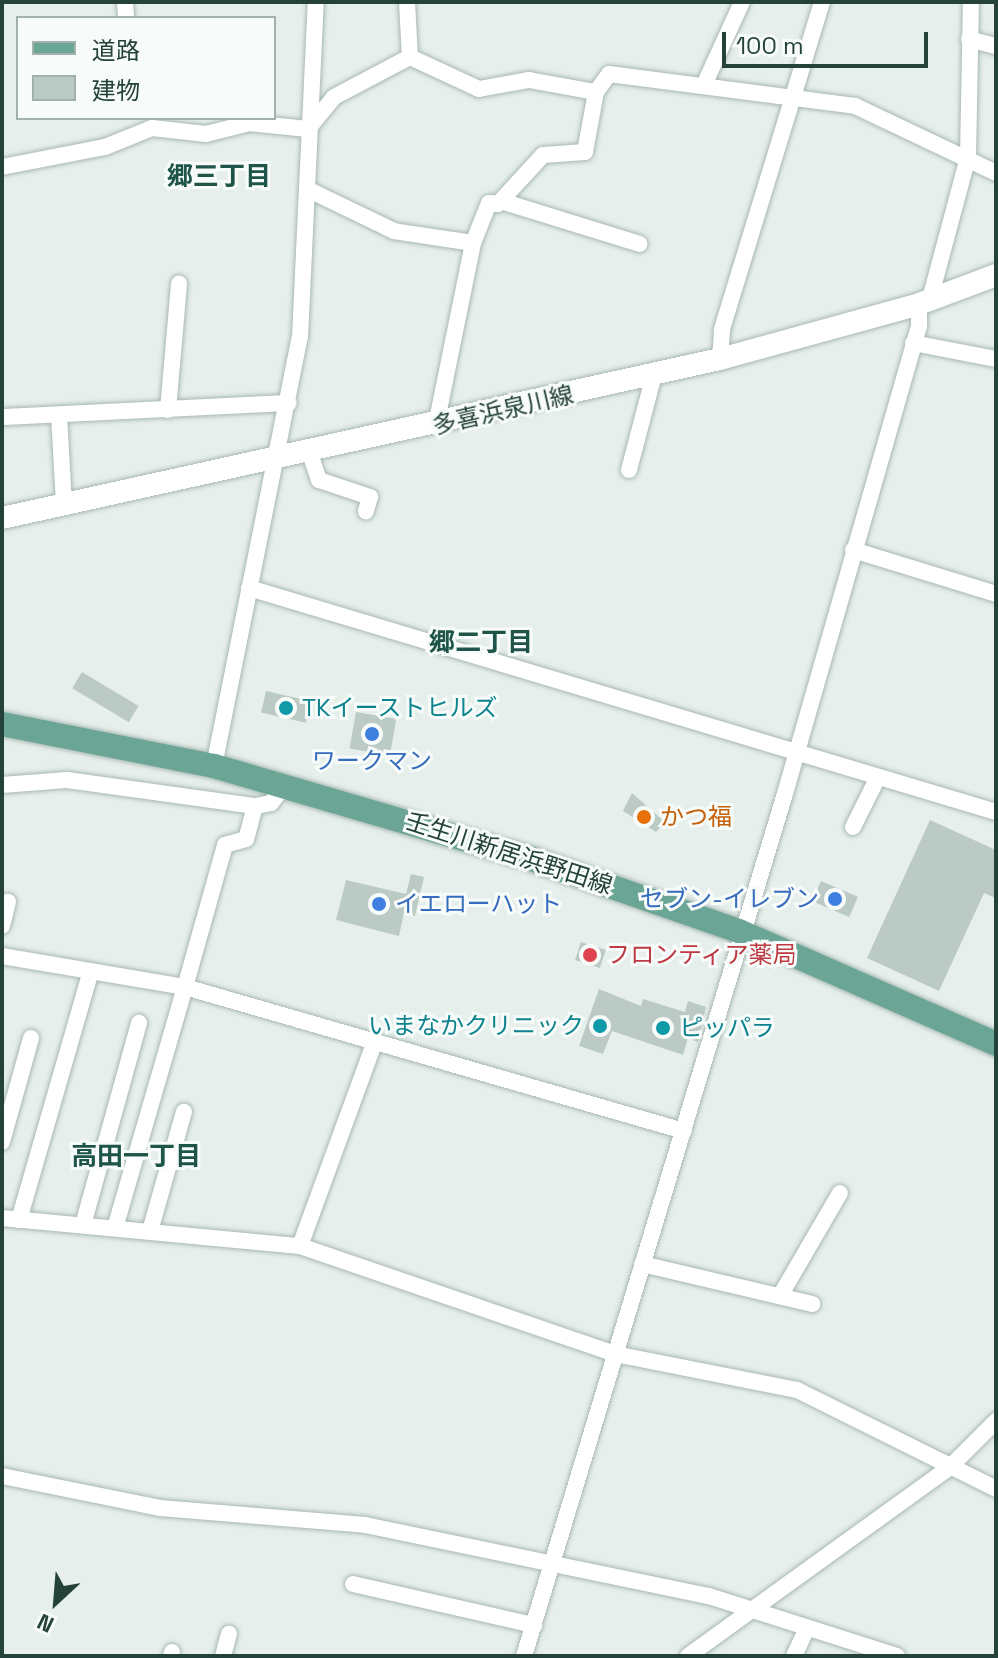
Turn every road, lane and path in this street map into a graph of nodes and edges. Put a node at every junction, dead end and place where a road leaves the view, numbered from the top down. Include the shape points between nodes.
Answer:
1 (316, 2) edge
2 (407, 2) edge
3 (742, 2) edge
4 (822, 2) edge
5 (971, 2) edge
6 (969, 39) junction
7 (996, 46) edge
8 (410, 57) junction
9 (704, 85) junction
10 (596, 92) junction
11 (794, 99) junction
12 (129, 120) edge
13 (312, 127) junction
14 (130, 138) junction
15 (968, 157) junction
16 (2, 167) edge
17 (996, 173) edge
18 (309, 190) junction
19 (501, 201) junction
20 (473, 243) junction
21 (640, 244) dead end
22 (996, 275) edge
23 (179, 283) dead end
24 (924, 302) junction
25 (913, 343) junction
26 (720, 359) junction
27 (996, 359) edge
28 (654, 375) junction
29 (289, 403) junction
30 (168, 410) junction
31 (59, 415) junction
32 (2, 417) edge
33 (436, 425) junction
34 (309, 451) junction
35 (276, 458) junction
36 (629, 470) dead end
37 (64, 505) junction
38 (366, 511) dead end
39 (2, 518) edge
40 (853, 550) junction
41 (249, 588) junction
42 (996, 594) edge
43 (2, 724) edge
44 (793, 752) junction
45 (214, 766) junction
46 (878, 777) junction
47 (2, 785) edge
48 (285, 785) junction
49 (255, 806) junction
50 (996, 812) edge
51 (853, 827) dead end
52 (8, 902) dead end
53 (2, 926) edge
54 (739, 931) junction
55 (2, 956) edge
56 (91, 971) junction
57 (185, 987) junction
58 (139, 1023) dead end
59 (31, 1038) dead end
60 (375, 1041) junction
61 (996, 1044) edge
62 (184, 1112) dead end
63 (684, 1131) junction
64 (2, 1142) edge
65 (840, 1193) dead end
66 (11, 1219) edge
67 (83, 1225) junction
68 (115, 1228) junction
69 (150, 1231) junction
70 (300, 1246) junction
71 (642, 1264) junction
72 (780, 1296) junction
73 (812, 1304) dead end
74 (615, 1354) junction
75 (996, 1421) edge
76 (951, 1466) junction
77 (2, 1476) edge
78 (996, 1489) edge
79 (555, 1565) junction
80 (353, 1584) dead end
81 (747, 1610) junction
82 (534, 1625) junction
83 (807, 1628) junction
84 (229, 1634) dead end
85 (223, 1656) edge
86 (524, 1656) edge
87 (688, 1656) edge
88 (794, 1656) edge
89 (897, 1656) edge

1 - 13 street
2 - 8 street
3 - 9 street
4 - 11 street
5 - 6 street
6 - 7 street
6 - 15 street
8 - 10 street via 479,89 529,80
8 - 13 street via 334,97
9 - 10 street via 609,74
9 - 11 street
10 - 19 street via 585,152 543,155
11 - 15 street via 855,106
11 - 26 street via 722,329
12 - 14 street
13 - 14 street via 249,123 206,134 152,128
13 - 18 street
14 - 16 street
15 - 17 street
15 - 24 street
18 - 20 street via 394,231
18 - 29 street
19 - 20 street via 489,203
19 - 21 street
20 - 33 street
22 - 24 main road, 多喜浜泉川線
23 - 30 street
24 - 25 street
24 - 26 main road, 多喜浜泉川線
25 - 27 street
25 - 40 street
26 - 28 main road, 多喜浜泉川線
28 - 33 main road, 多喜浜泉川線
28 - 36 street
29 - 30 street
29 - 35 street
30 - 31 street
31 - 32 street
31 - 37 street
33 - 34 main road, 多喜浜泉川線
34 - 35 main road, 多喜浜泉川線
34 - 38 street via 319,480 370,497
35 - 37 main road, 多喜浜泉川線
35 - 41 street
37 - 39 main road, 多喜浜泉川線
40 - 42 street
40 - 44 street
41 - 44 street
41 - 45 street
43 - 45 main road, 壬生川新居浜野田線
44 - 46 street
44 - 54 street
45 - 48 main road, 壬生川新居浜野田線
46 - 50 street
46 - 51 street
47 - 49 street via 67,780
48 - 49 street via 271,803
48 - 54 main road, 壬生川新居浜野田線
49 - 57 street via 246,839 225,845
52 - 53 street
54 - 61 main road, 壬生川新居浜野田線
54 - 63 street
55 - 56 street
56 - 57 street
56 - 66 street
57 - 60 street
57 - 68 street
58 - 67 street
59 - 64 street
60 - 63 street
60 - 70 street
62 - 69 street
63 - 71 street
65 - 72 street
66 - 67 street
67 - 68 street
68 - 69 street
69 - 70 street
70 - 74 street
71 - 72 street
71 - 74 street
72 - 73 street
74 - 76 street via 797,1390
74 - 79 street
75 - 76 street
76 - 78 street
76 - 81 street via 816,1569
77 - 79 street via 160,1508 365,1525
79 - 81 street
79 - 82 street
80 - 82 street
81 - 83 street
81 - 87 street
82 - 86 street
83 - 88 street
83 - 89 street
84 - 85 street

